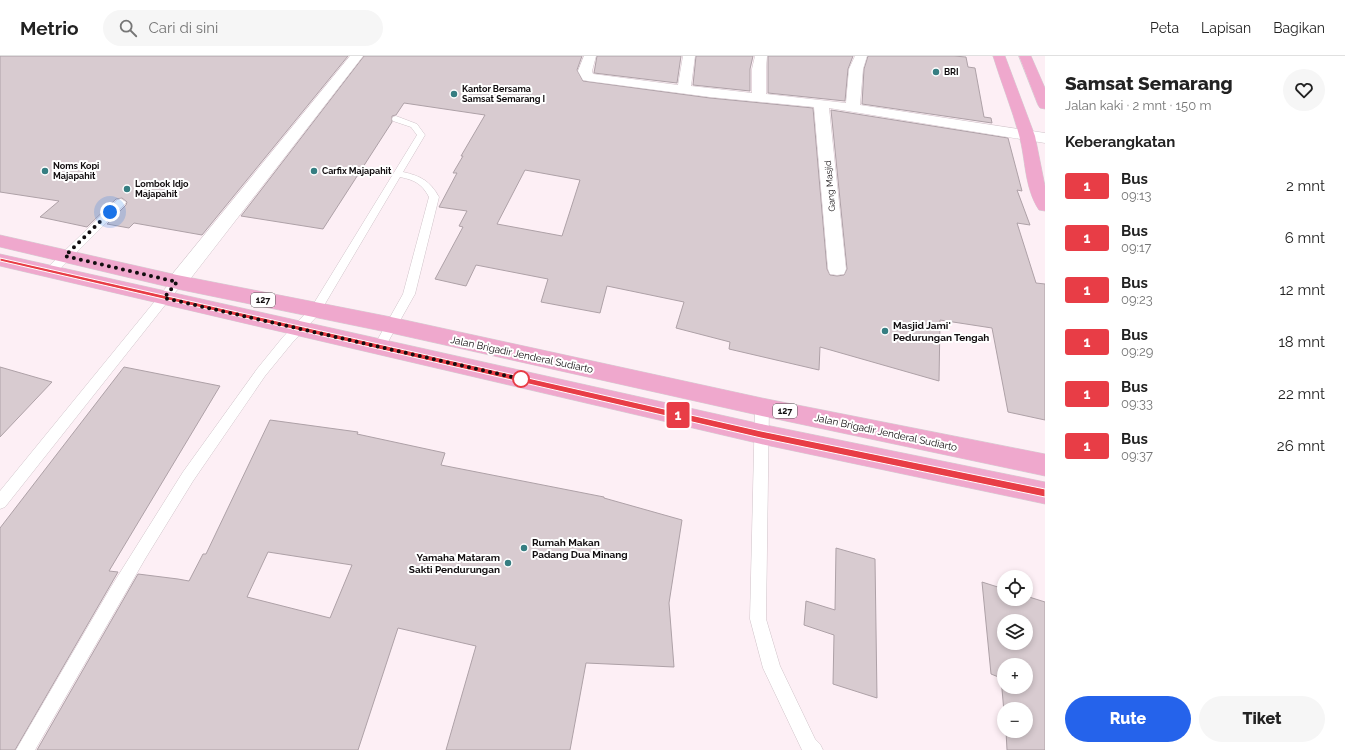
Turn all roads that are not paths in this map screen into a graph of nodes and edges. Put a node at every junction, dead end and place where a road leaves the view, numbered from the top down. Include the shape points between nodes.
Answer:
1 (353, 56) edge
2 (590, 56) edge
3 (689, 56) edge
4 (760, 56) edge
5 (861, 56) edge
6 (999, 56) edge
7 (1025, 56) edge
8 (684, 90) junction
9 (759, 96) junction
10 (822, 103) junction
11 (1045, 105) edge
12 (853, 108) junction
13 (396, 119) dead end
14 (1027, 136) junction
15 (1045, 138) edge
16 (398, 174) junction
17 (1040, 182) edge
18 (121, 202) dead end
19 (1045, 206) edge
20 (0, 241) edge
21 (65, 256) junction
22 (0, 260) edge
23 (837, 269) dead end
24 (50, 272) junction
25 (170, 290) junction
26 (315, 311) junction
27 (391, 325) junction
28 (298, 328) junction
29 (380, 346) junction
30 (762, 406) junction
31 (761, 434) junction
32 (1045, 464) edge
33 (1045, 493) edge
34 (0, 502) edge
35 (25, 750) edge
36 (814, 750) edge

1 - 25 street
2 - 8 street via 585,71 593,78
3 - 8 street
4 - 9 street
5 - 12 street via 856,69
6 - 14 main road
7 - 11 main road
8 - 9 street
9 - 10 street
10 - 12 street
10 - 23 street, Gang Masjid
12 - 14 street
13 - 16 lane via 411,123 419,129 421,135
14 - 15 street
14 - 17 main road
16 - 26 lane
16 - 27 lane via 421,179 434,197 409,294
17 - 19 main road
18 - 21 lane
20 - 21 main road, Jalan Brigadir Jenderal Sudiarto / 127
21 - 24 lane
21 - 25 main road, Jalan Brigadir Jenderal Sudiarto / 127
22 - 24 main road, Jalan Brigadir Jenderal Sudiarto / 127
24 - 25 main road, Jalan Brigadir Jenderal Sudiarto / 127
25 - 26 main road, Jalan Brigadir Jenderal Sudiarto / 127
25 - 28 main road, Jalan Brigadir Jenderal Sudiarto / 127
25 - 34 lane
26 - 27 main road, Jalan Brigadir Jenderal Sudiarto / 127
26 - 28 lane
27 - 29 lane
27 - 30 main road, Jalan Brigadir Jenderal Sudiarto / 127
28 - 29 main road, Jalan Brigadir Jenderal Sudiarto / 127
28 - 35 lane via 245,395 181,486
29 - 31 main road, Jalan Brigadir Jenderal Sudiarto / 127
30 - 31 lane
30 - 32 main road, Jalan Brigadir Jenderal Sudiarto / 127
31 - 33 main road, Jalan Brigadir Jenderal Sudiarto / 127
31 - 36 lane via 758,619 772,668

